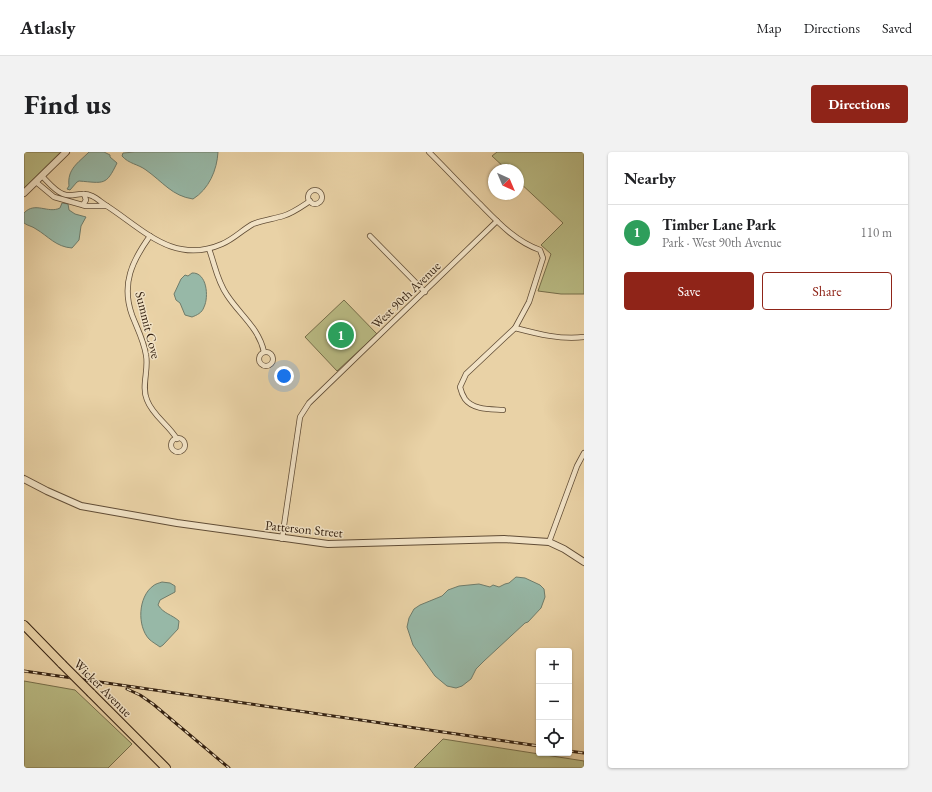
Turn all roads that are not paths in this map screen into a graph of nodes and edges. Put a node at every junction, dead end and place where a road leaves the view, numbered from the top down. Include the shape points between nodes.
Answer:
1 (66, 152) edge
2 (429, 152) edge
3 (42, 176) junction
4 (36, 182) junction
5 (24, 193) edge
6 (84, 194) junction
7 (66, 197) junction
8 (310, 201) dead end
9 (83, 205) junction
10 (107, 206) junction
11 (498, 221) junction
12 (150, 236) junction
13 (370, 236) dead end
14 (209, 249) junction
15 (425, 292) junction
16 (515, 328) junction
17 (584, 337) edge
18 (264, 352) dead end
19 (503, 410) dead end
20 (176, 439) dead end
21 (584, 454) edge
22 (24, 479) edge
23 (282, 539) junction
24 (549, 542) junction
25 (584, 562) edge
26 (24, 625) edge
27 (166, 768) edge

1 - 3 street
2 - 11 street
3 - 4 street
3 - 7 street
4 - 5 street
4 - 7 street via 54,197
6 - 7 street
6 - 9 street via 86,200
6 - 10 street via 93,196
7 - 9 street
8 - 14 street via 288,214 252,225 232,239
9 - 10 street
10 - 12 street
11 - 15 street, West 90th Avenue
11 - 16 street via 514,237 540,250 543,258 529,302
12 - 14 street via 174,248
12 - 20 street, Summit Cove via 131,270 128,282 129,304 146,353 146,398 154,413 173,432
13 - 15 street
14 - 18 street via 226,295 253,326
15 - 23 street, West 90th Avenue via 309,403 300,417
16 - 17 street via 542,335
16 - 19 street via 466,374 460,387 470,405
21 - 24 street via 577,466
22 - 23 street, Patterson Street via 81,506
23 - 24 street, Patterson Street via 328,544 504,539
24 - 25 street, Patterson Street
26 - 27 highway, Wicker Avenue, bridge

